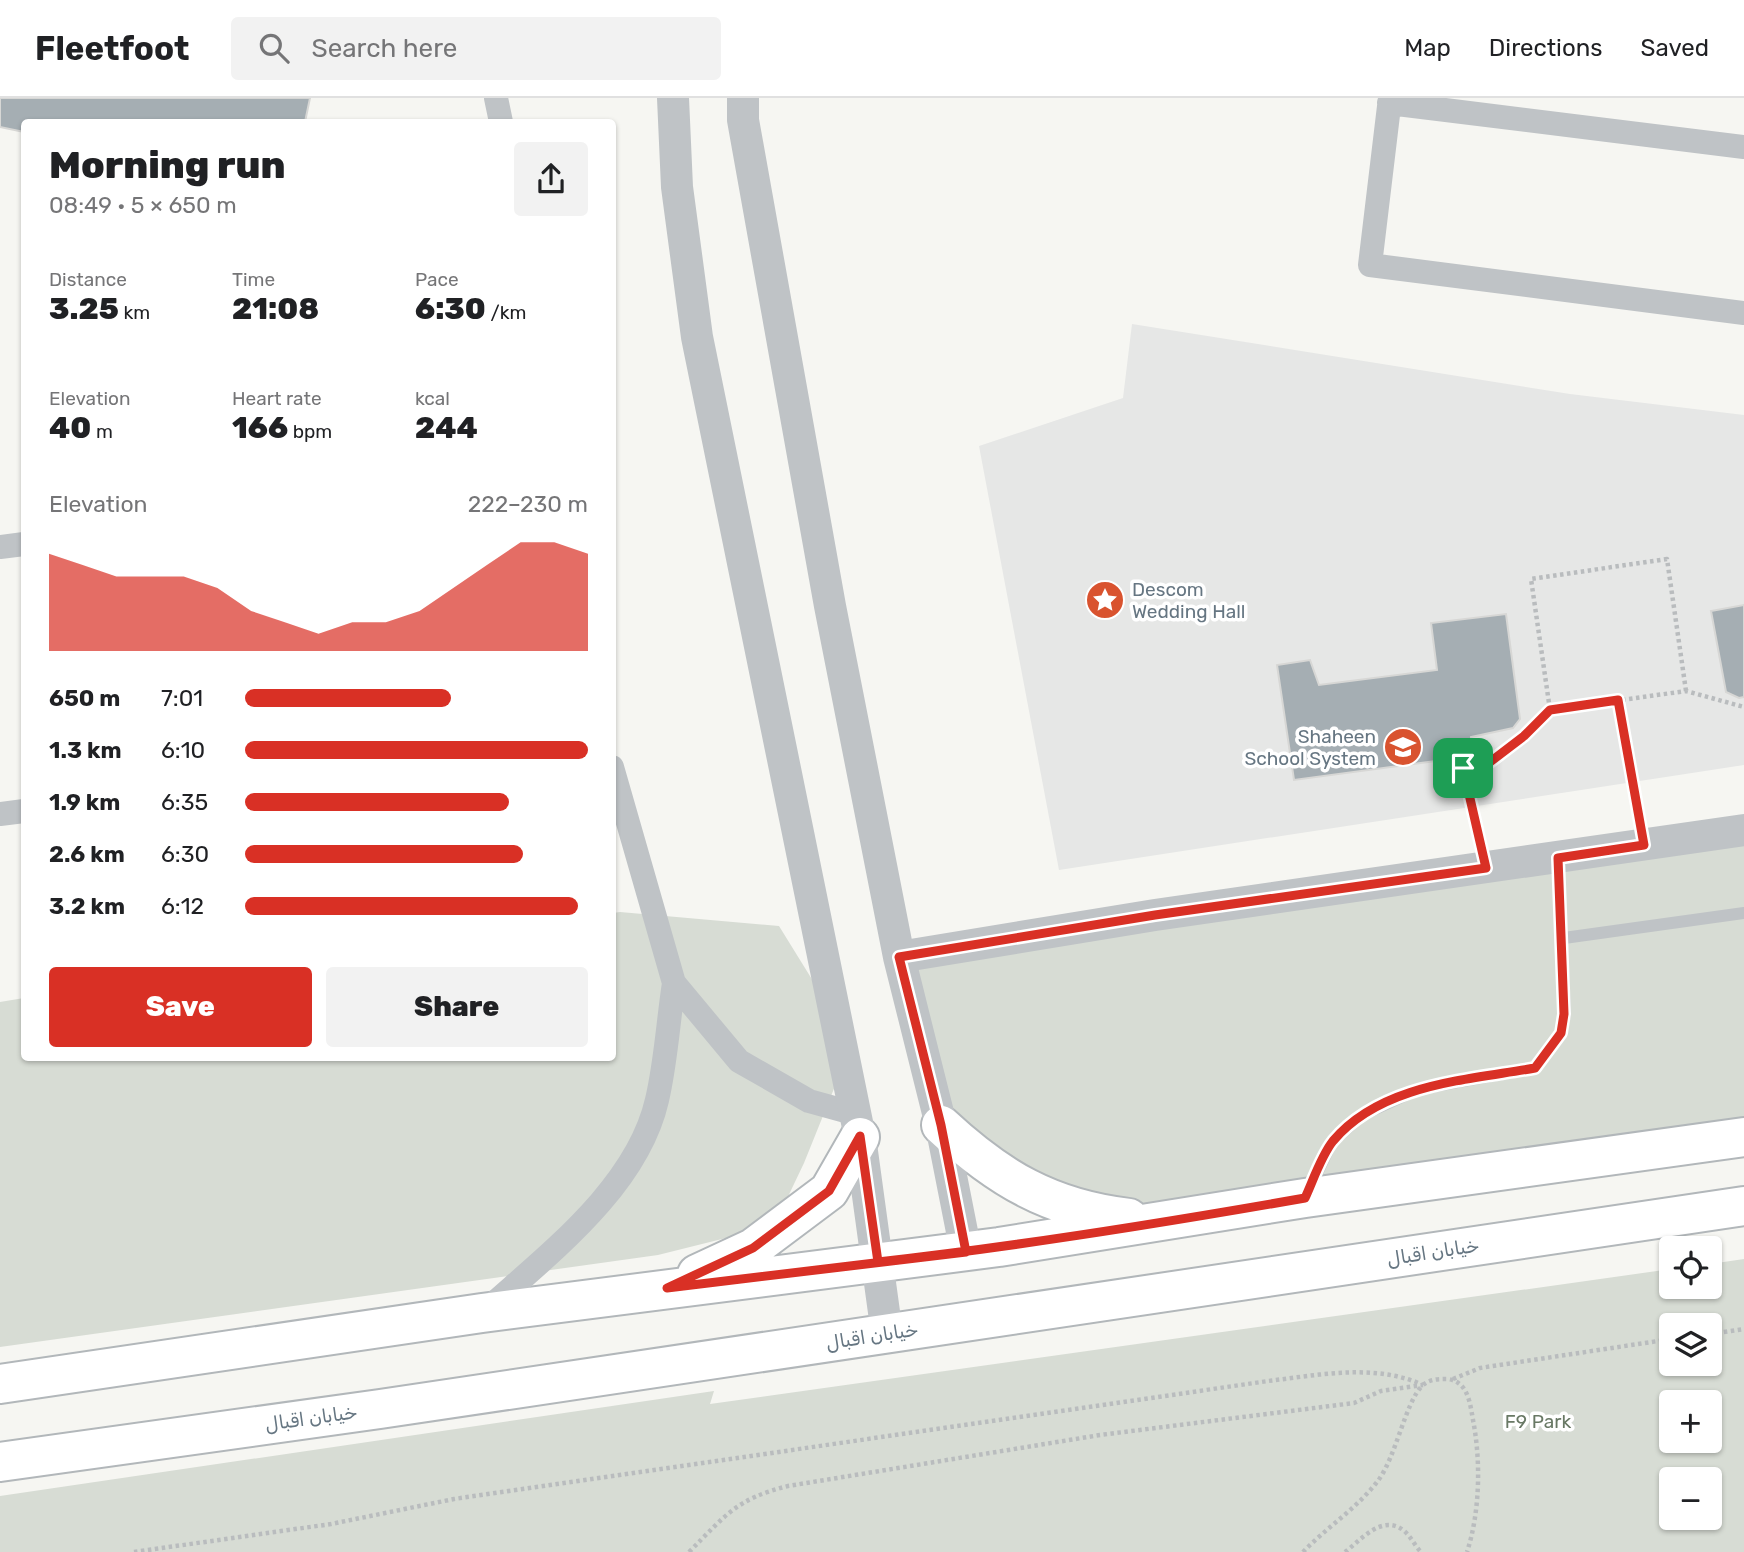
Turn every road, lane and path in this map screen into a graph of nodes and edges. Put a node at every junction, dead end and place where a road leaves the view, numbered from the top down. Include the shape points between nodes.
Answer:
1 (496, 98) edge
2 (673, 98) edge
3 (743, 98) edge
4 (1389, 100) edge
5 (500, 119) edge
6 (1744, 147) edge
7 (1744, 313) edge
8 (21, 544) edge
9 (0, 547) edge
10 (1686, 691) junction
11 (1618, 700) junction
12 (1744, 707) edge
13 (1550, 710) junction
14 (616, 781) edge
15 (21, 811) edge
16 (0, 814) edge
17 (1744, 830) edge
18 (1644, 845) junction
19 (1558, 858) junction
20 (1486, 868) junction
21 (1744, 913) edge
22 (1563, 938) junction
23 (899, 957) junction
24 (674, 983) junction
25 (858, 1125) junction
26 (941, 1125) junction
27 (1744, 1138) edge
28 (1305, 1198) junction
29 (1744, 1206) edge
30 (1167, 1222) junction
31 (966, 1252) junction
32 (878, 1262) junction
33 (667, 1288) junction
34 (482, 1313) junction
35 (1744, 1329) edge
36 (1722, 1332) edge
37 (887, 1334) junction
38 (1659, 1341) edge
39 (1452, 1380) junction
40 (0, 1384) edge
41 (1423, 1385) junction
42 (0, 1462) edge
43 (134, 1552) edge
44 (689, 1552) edge
45 (1303, 1552) edge
46 (1345, 1552) edge
47 (1421, 1552) edge
48 (1467, 1552) edge

1 - 5 street
2 - 25 street via 677,187 697,337
3 - 23 street via 743,120 830,606
4 - 6 street
4 - 7 street via 1370,265
8 - 9 street
10 - 11 path
10 - 12 path
10 - 13 path via 1667,559 1531,579
11 - 13 path
11 - 18 path
13 - 20 path via 1490,762 1463,768
14 - 24 street
15 - 16 street
17 - 18 street
18 - 19 street
19 - 20 street
19 - 22 lane
20 - 23 street
21 - 22 lane
22 - 28 lane via 1561,1033 1535,1068 1419,1089 1362,1115 1332,1142
23 - 26 street
24 - 25 street via 739,1061
24 - 34 street via 657,1102 632,1163 572,1232
25 - 32 street
25 - 33 main road via 829,1191 753,1248
26 - 30 main road via 1020,1185 1050,1201 1100,1215
26 - 31 street
27 - 28 main road
28 - 30 main road
29 - 37 main road, خیابان اقبال
30 - 31 main road
31 - 32 main road
32 - 33 main road
32 - 37 street
33 - 34 main road
34 - 40 main road
35 - 36 path
37 - 42 main road, خیابان اقبال
38 - 39 path via 1480,1367
39 - 41 path via 1435,1379
39 - 48 path via 1464,1387 1475,1432 1477,1483
41 - 43 path via 1403,1376 1347,1371 1268,1381 467,1497 331,1524
41 - 44 path via 1381,1391 1354,1403 1100,1435 788,1486 754,1495 737,1506
41 - 45 path via 1378,1482
46 - 47 path via 1372,1530 1388,1525 1403,1530

